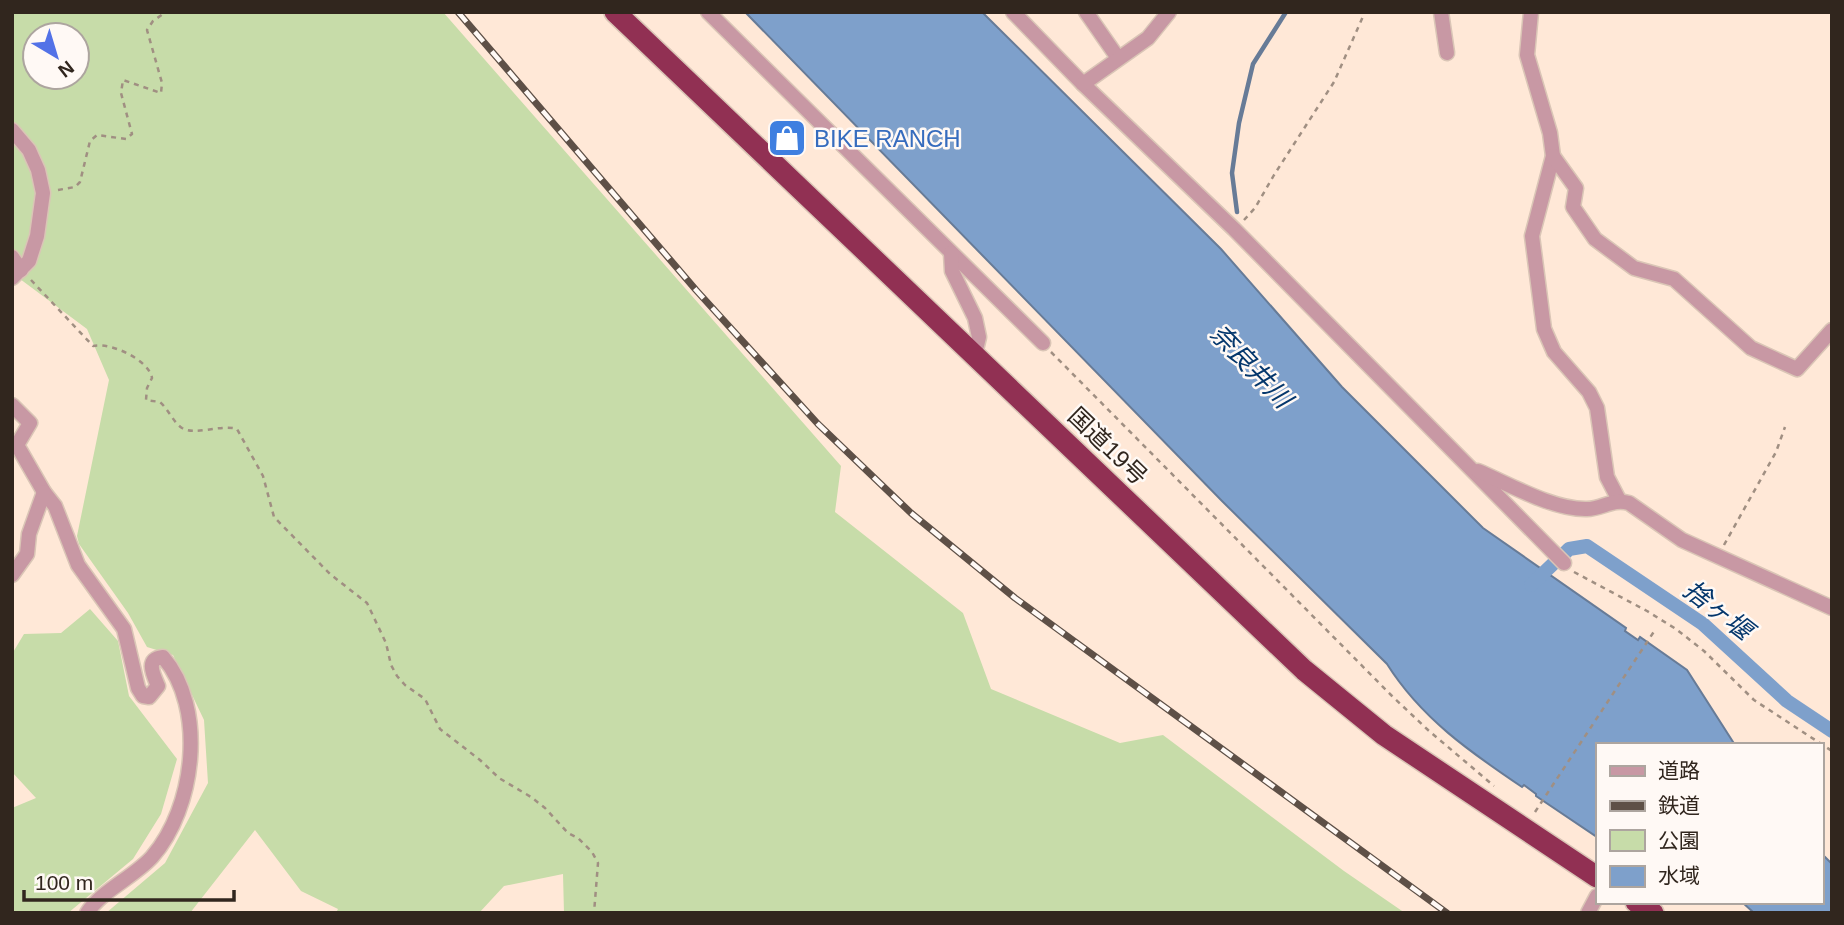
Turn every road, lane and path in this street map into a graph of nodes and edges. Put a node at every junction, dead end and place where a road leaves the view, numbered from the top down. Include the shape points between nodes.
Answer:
1 (166, 12) edge
2 (177, 12) edge
3 (194, 12) edge
4 (615, 12) edge
5 (708, 12) edge
6 (1013, 12) edge
7 (1086, 12) edge
8 (1170, 12) edge
9 (1365, 12) edge
10 (1441, 12) edge
11 (1531, 12) edge
12 (1447, 52) dead end
13 (1118, 58) junction
14 (1083, 84) junction
15 (12, 130) edge
16 (1553, 156) junction
17 (43, 192) junction
18 (1234, 229) junction
19 (951, 253) junction
20 (12, 257) edge
21 (17, 274) edge
22 (1832, 330) edge
23 (1043, 344) joint
24 (975, 354) junction
25 (12, 405) edge
26 (1785, 427) dead end
27 (1471, 467) junction
28 (44, 492) junction
29 (1619, 500) junction
30 (1718, 556) junction
31 (1564, 563) joint
32 (12, 575) edge
33 (1832, 608) edge
34 (1655, 630) dead end
35 (1820, 743) edge
36 (1496, 788) dead end
37 (1535, 812) dead end
38 (1596, 876) edge
39 (87, 913) edge
40 (594, 913) edge

1 - 17 path via 147,30 161,93 123,80 121,93 132,134 126,139 97,135 90,141 80,182 75,187
2 - 3 path
4 - 24 highway, 国道19号
5 - 19 street
6 - 14 street
7 - 13 street
8 - 13 street via 1148,38
9 - 18 path via 1334,82 1255,208
10 - 12 street
11 - 16 street via 1527,55
13 - 14 street
14 - 18 street
15 - 17 street via 29,150
16 - 22 street via 1576,188 1573,207 1595,239 1634,268 1674,279 1751,348 1797,369
16 - 29 street via 1532,236 1544,329 1554,352 1597,408 1606,477
17 - 21 street via 37,236 29,261
18 - 27 street
19 - 23 street
19 - 24 street via 952,271 975,318 979,337
20 - 21 street
21 - 40 path via 93,346 117,348 147,366 152,378 146,400 160,402 180,427 192,431 237,429 262,476 274,517 330,574 367,603 397,676 425,699 440,729 499,778 545,808 592,852 597,863
23 - 36 path via 1392,696
24 - 38 highway, 国道19号 via 1349,708
25 - 28 street via 30,423 18,445
26 - 30 path
27 - 29 street via 1558,505 1588,509
27 - 31 street
28 - 32 street via 27,554
28 - 39 street via 55,506 78,565 124,629 138,688 149,697 154,692 158,686 151,663 163,657 189,712 192,758 176,817 152,856
29 - 30 street via 1682,540
30 - 33 street
31 - 35 path via 1676,629 1754,700
34 - 37 path

